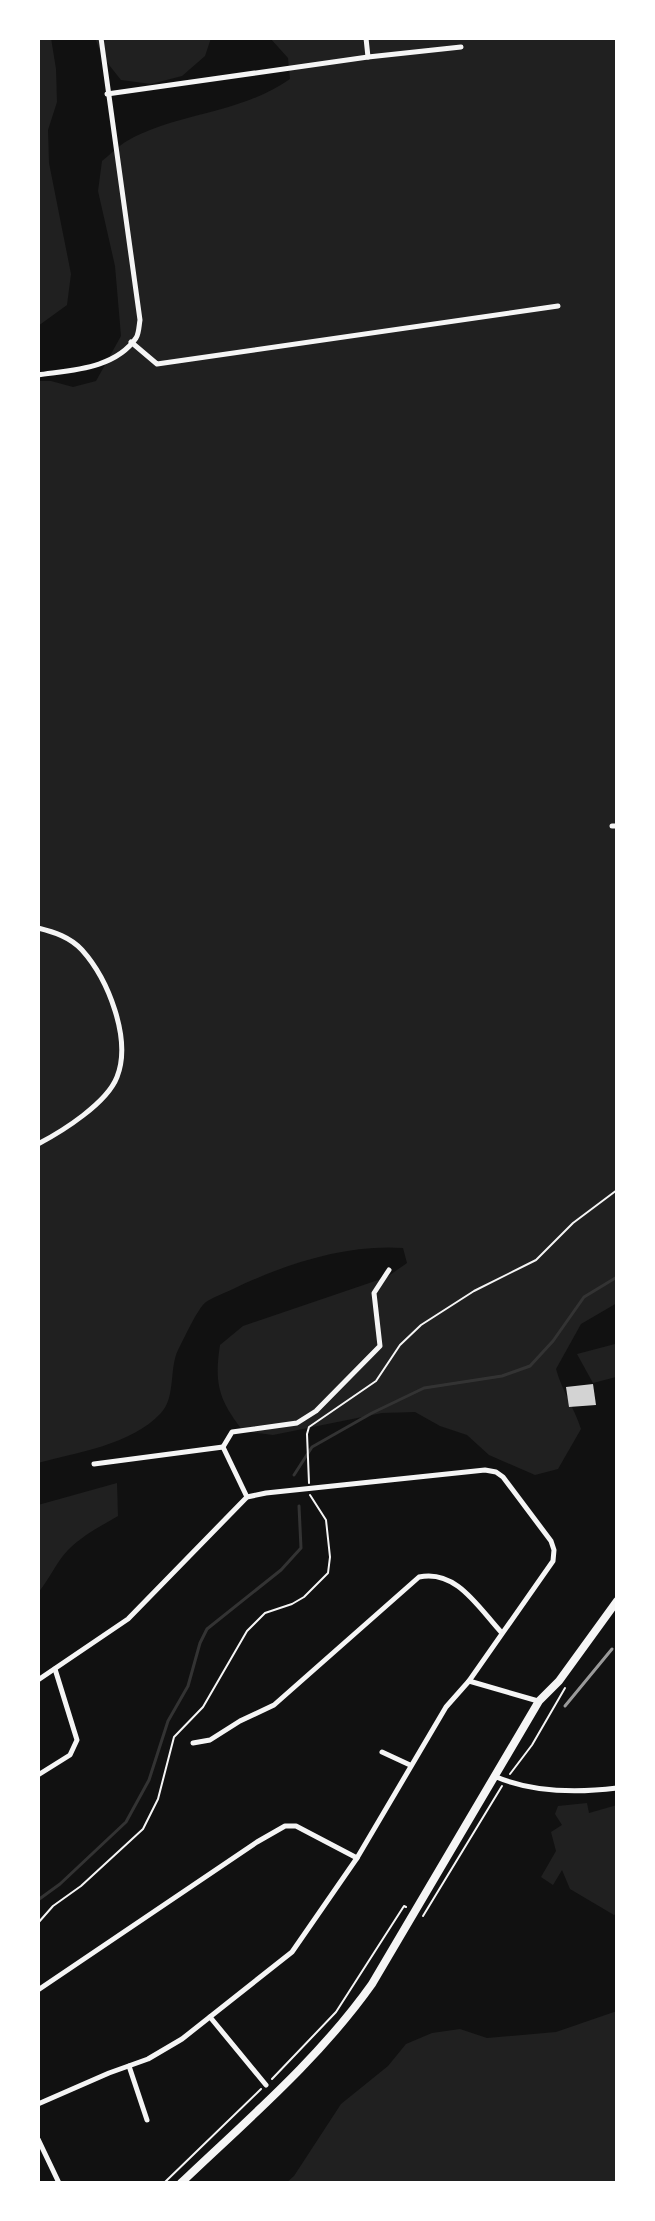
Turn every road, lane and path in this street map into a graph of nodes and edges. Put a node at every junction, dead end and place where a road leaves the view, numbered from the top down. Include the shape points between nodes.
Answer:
1 (101, 38) edge
2 (366, 38) edge
3 (461, 47) dead end
4 (368, 57) junction
5 (107, 94) junction
6 (558, 306) dead end
7 (131, 342) junction
8 (38, 375) edge
9 (38, 928) edge
10 (38, 1144) edge
11 (617, 1190) edge
12 (389, 1270) dead end
13 (223, 1447) junction
14 (94, 1464) dead end
15 (309, 1485) dead end
16 (310, 1495) dead end
17 (247, 1497) junction
18 (617, 1601) edge
19 (501, 1632) junction
20 (55, 1669) junction
21 (38, 1680) edge
22 (469, 1681) junction
23 (566, 1685) dead end
24 (539, 1701) junction
25 (193, 1743) dead end
26 (382, 1752) dead end
27 (410, 1765) junction
28 (38, 1775) edge
29 (494, 1776) junction
30 (505, 1781) junction
31 (617, 1788) edge
32 (357, 1858) junction
33 (414, 1911) junction
34 (38, 1923) edge
35 (38, 1990) edge
36 (210, 2017) junction
37 (129, 2066) junction
38 (266, 2085) junction
39 (38, 2104) edge
40 (147, 2120) dead end
41 (38, 2139) edge
42 (59, 2183) edge
43 (164, 2183) edge
44 (181, 2183) edge

1 - 5 street
2 - 4 street
3 - 4 street
4 - 5 street
5 - 7 street via 140,320
6 - 7 street via 157,364
7 - 8 street via 95,366
9 - 10 street via 59,933 81,950 108,992 123,1041 117,1076 104,1098
11 - 15 path via 536,1260 421,1325 376,1381 309,1427
12 - 13 street via 374,1293 380,1346 368,1359 297,1423 232,1432
13 - 14 street
13 - 17 street
16 - 34 path via 326,1520 328,1573 304,1597 265,1613 247,1631 203,1707 174,1737 158,1799 143,1829
17 - 19 street via 496,1472 554,1550 553,1561
17 - 20 street via 128,1619
18 - 24 main road
19 - 22 street
19 - 25 street via 453,1581 432,1574 419,1577 274,1705 210,1740
20 - 21 street
20 - 28 street via 77,1740 70,1755
22 - 24 street
22 - 27 street
23 - 30 path
24 - 29 main road
26 - 27 street
27 - 32 street
29 - 30 street
29 - 33 main road
30 - 31 street via 557,1791
30 - 33 path via 424,1916
32 - 35 street via 306,1830 285,1826
32 - 36 street via 292,1952
33 - 38 path via 404,1906 336,2012
33 - 44 main road via 372,1984 333,2034
36 - 37 street via 182,2039
36 - 38 street
37 - 39 street
37 - 40 street
38 - 43 path
41 - 42 street

